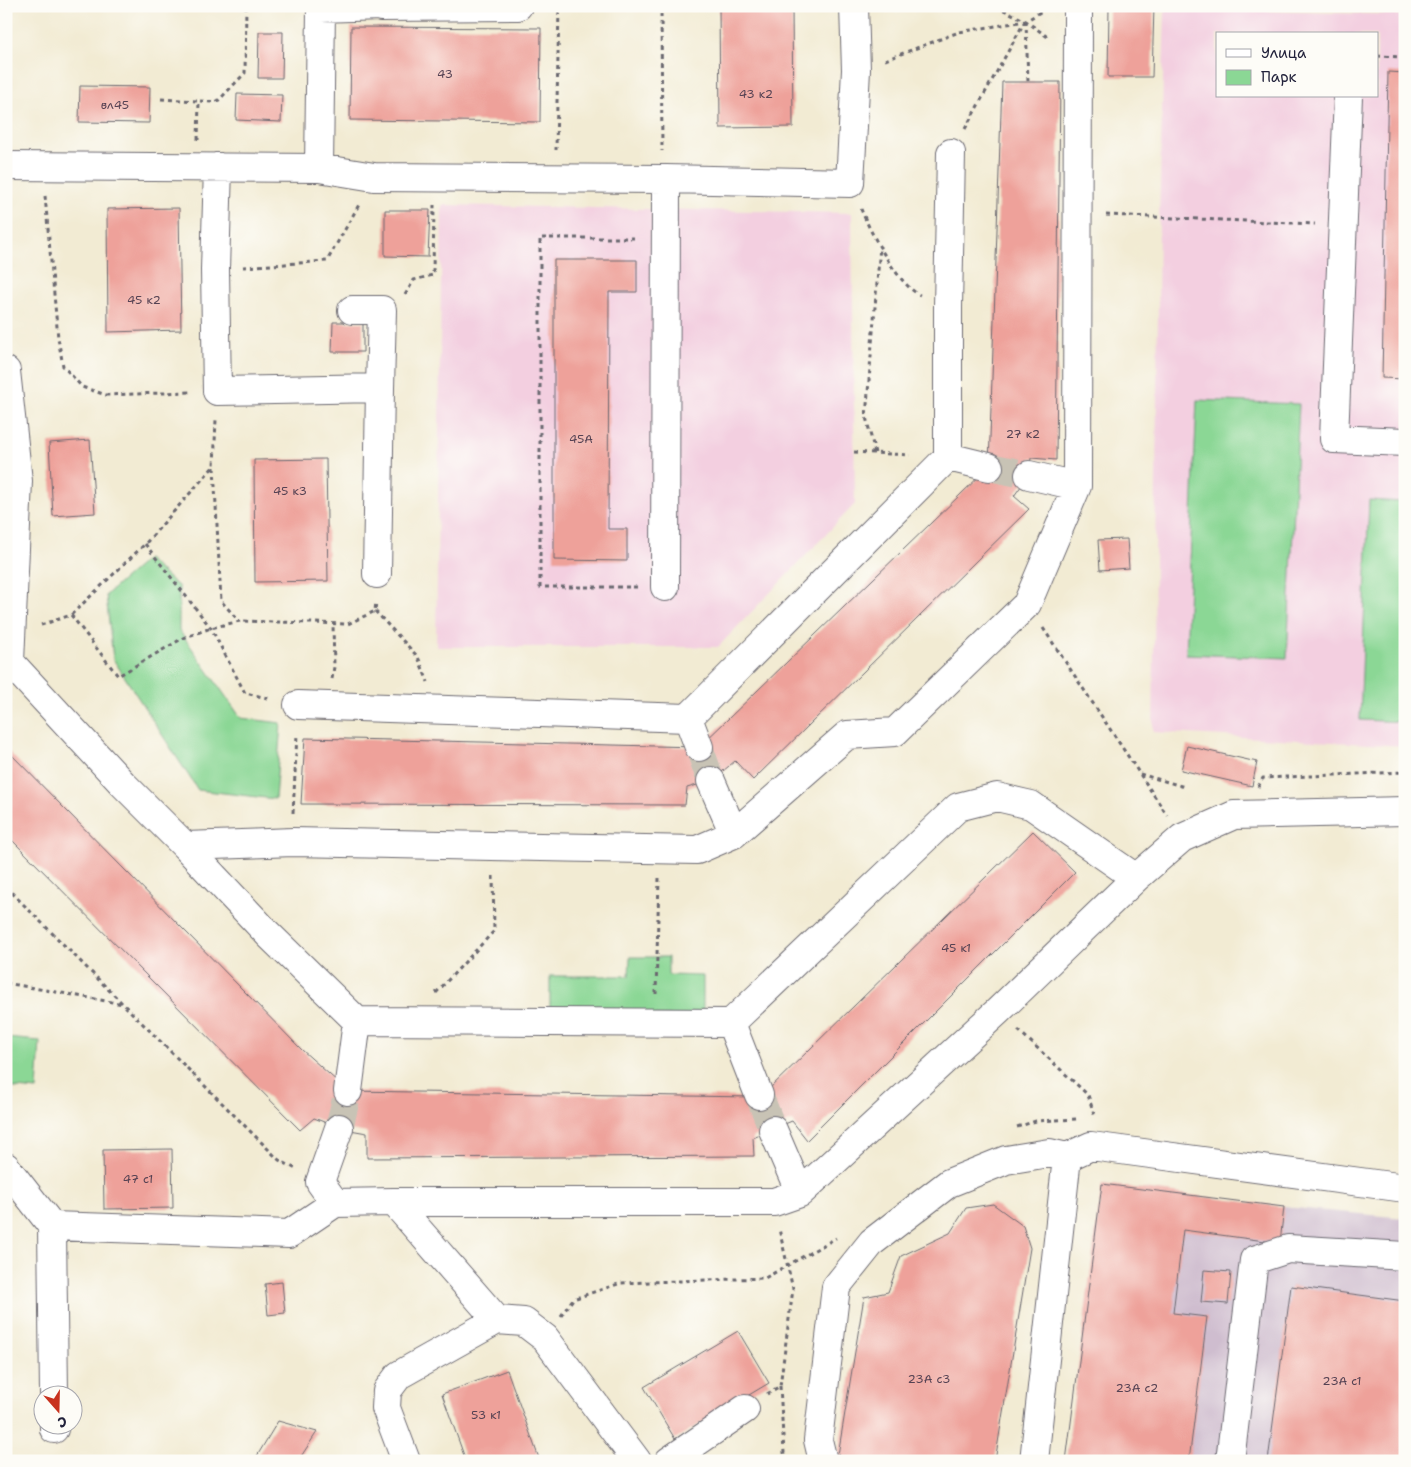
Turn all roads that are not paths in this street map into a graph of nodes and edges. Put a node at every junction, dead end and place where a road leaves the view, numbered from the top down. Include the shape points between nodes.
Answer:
1 (380, 6) edge
2 (854, 6) edge
3 (1078, 6) edge
4 (518, 7) edge
5 (1348, 98) edge
6 (951, 153) road end
7 (6, 166) edge
8 (208, 167) junction
9 (319, 168) junction
10 (664, 179) junction
11 (352, 310) dead end
12 (6, 371) edge
13 (380, 388) junction
14 (1405, 442) edge
15 (948, 456) junction
16 (989, 467) tunnel mouth
17 (1029, 475) tunnel mouth
18 (1077, 486) junction
19 (377, 574) road end
20 (665, 587) road end
21 (298, 705) road end
22 (688, 718) junction
23 (699, 746) tunnel mouth
24 (711, 781) tunnel mouth
25 (1405, 811) edge
26 (734, 834) junction
27 (185, 846) junction
28 (1136, 878) junction
29 (357, 1021) junction
30 (731, 1023) junction
31 (348, 1091) tunnel mouth
32 (759, 1095) tunnel mouth
33 (339, 1128) tunnel mouth
34 (772, 1130) tunnel mouth
35 (1067, 1157) junction
36 (6, 1167) edge
37 (1405, 1188) edge
38 (328, 1193) junction
39 (800, 1193) junction
40 (394, 1202) junction
41 (52, 1226) junction
42 (1405, 1256) edge
43 (497, 1320) junction
44 (54, 1384) edge
45 (745, 1409) road end
46 (406, 1461) edge
47 (637, 1461) edge
48 (669, 1461) edge
49 (823, 1461) edge
50 (1034, 1461) edge
51 (1230, 1461) edge

1 - 4 lane
1 - 9 lane via 321,8
2 - 10 lane via 856,70 850,183
3 - 18 lane
5 - 14 lane via 1334,439
6 - 15 lane
7 - 8 lane
8 - 9 lane
8 - 13 lane via 215,270 217,391
9 - 10 lane via 374,177
10 - 20 lane
11 - 13 lane via 382,310
12 - 27 lane via 18,481 10,662
13 - 19 lane
15 - 16 lane
15 - 22 lane
17 - 18 lane
18 - 26 lane via 1027,604 895,732 847,735
21 - 22 lane
22 - 23 lane
24 - 26 lane
25 - 28 lane via 1234,815 1182,838
26 - 27 lane via 697,850 293,842
27 - 29 lane
28 - 30 lane via 1031,805 997,797 958,807
28 - 39 lane via 998,1011
29 - 30 lane
29 - 31 lane
30 - 32 lane
33 - 38 lane
34 - 39 lane
35 - 37 lane via 1091,1146
35 - 49 lane via 1049,1153 1006,1160 949,1183 872,1242 836,1287 818,1440
35 - 50 lane
36 - 41 lane
38 - 40 lane
38 - 41 lane via 289,1234
39 - 40 lane via 774,1202
40 - 43 lane
41 - 44 lane
42 - 51 lane via 1288,1249 1254,1260
43 - 46 lane via 399,1375 387,1391 386,1408
43 - 47 lane via 524,1322 546,1338
45 - 48 lane

